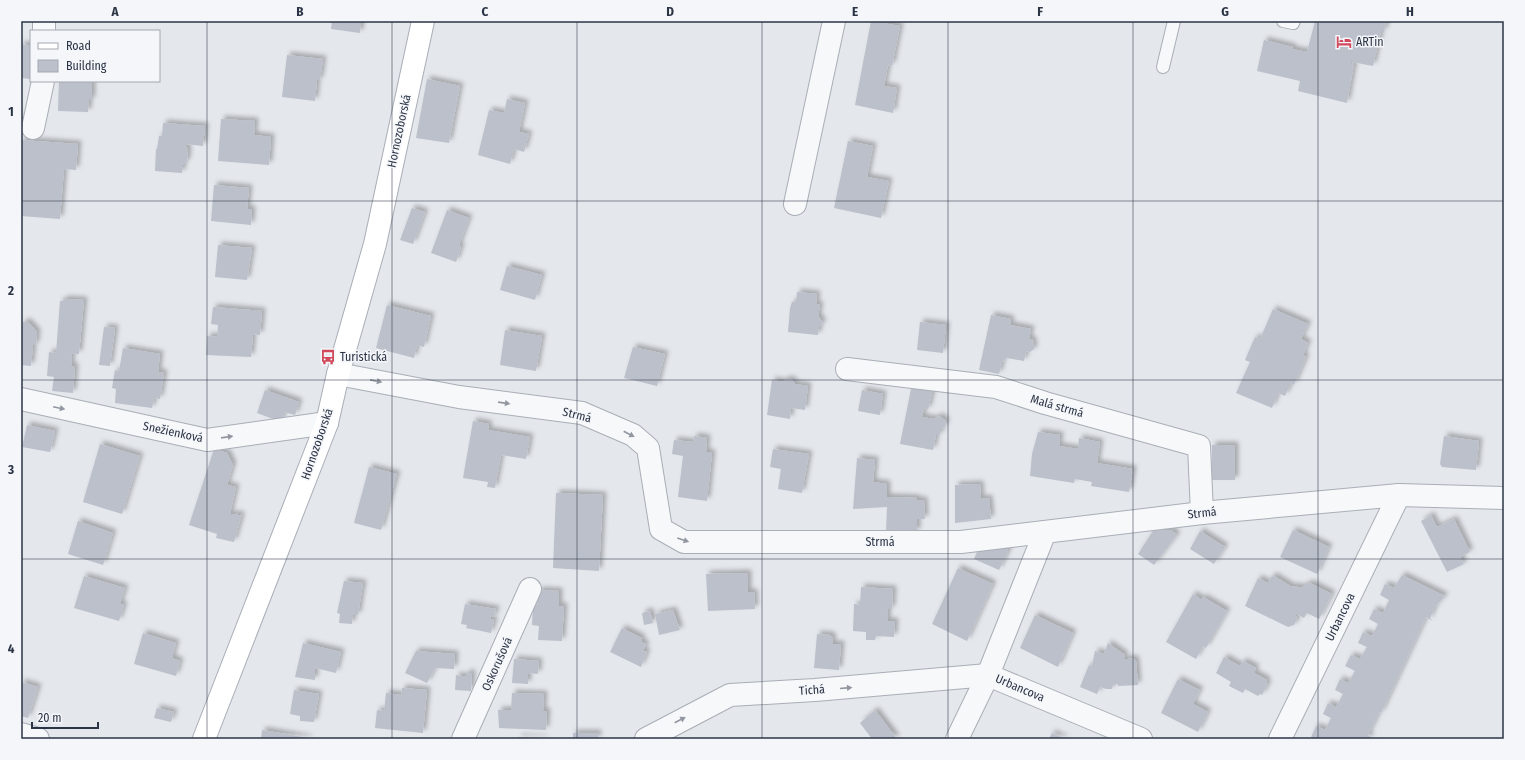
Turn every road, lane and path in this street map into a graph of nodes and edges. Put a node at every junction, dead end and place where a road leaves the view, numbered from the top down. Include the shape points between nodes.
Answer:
1 (423, 21) edge
2 (834, 21) edge
3 (1174, 21) edge
4 (1283, 21) edge
5 (1294, 21) edge
6 (1163, 67) dead end
7 (43, 82) edge
8 (33, 128) dead end
9 (795, 204) dead end
10 (847, 369) dead end
11 (338, 374) junction
12 (21, 399) edge
13 (327, 423) junction
14 (1399, 495) junction
15 (1504, 498) edge
16 (1202, 513) junction
17 (1046, 532) junction
18 (530, 589) dead end
19 (988, 674) junction
20 (21, 734) edge
21 (38, 739) edge
22 (204, 739) edge
23 (463, 739) edge
24 (646, 739) edge
25 (958, 739) edge
26 (1141, 739) edge
27 (1280, 739) edge

1 - 11 street, Hornozoborská via 374,244
2 - 9 street
3 - 6 lane
4 - 5 lane
7 - 8 street
10 - 16 street, Malá strmá via 996,387 1199,446
11 - 13 street, Hornozoborská
11 -> 17 street, Strmá via 459,397 582,413 633,435 648,448 661,528 684,542 961,542
12 -> 13 street, Snežienková via 207,440
13 - 22 street, Hornozoborská
14 - 15 street, Strmá
14 - 16 street, Strmá
14 - 27 street, Urbancova
16 - 17 street, Strmá
17 - 19 street, Urbancova
18 - 23 street, Oskorušová
24 -> 19 street, Tichá via 730,695
19 - 25 street, Urbancova
19 - 26 street, Urbancova
20 - 21 street

